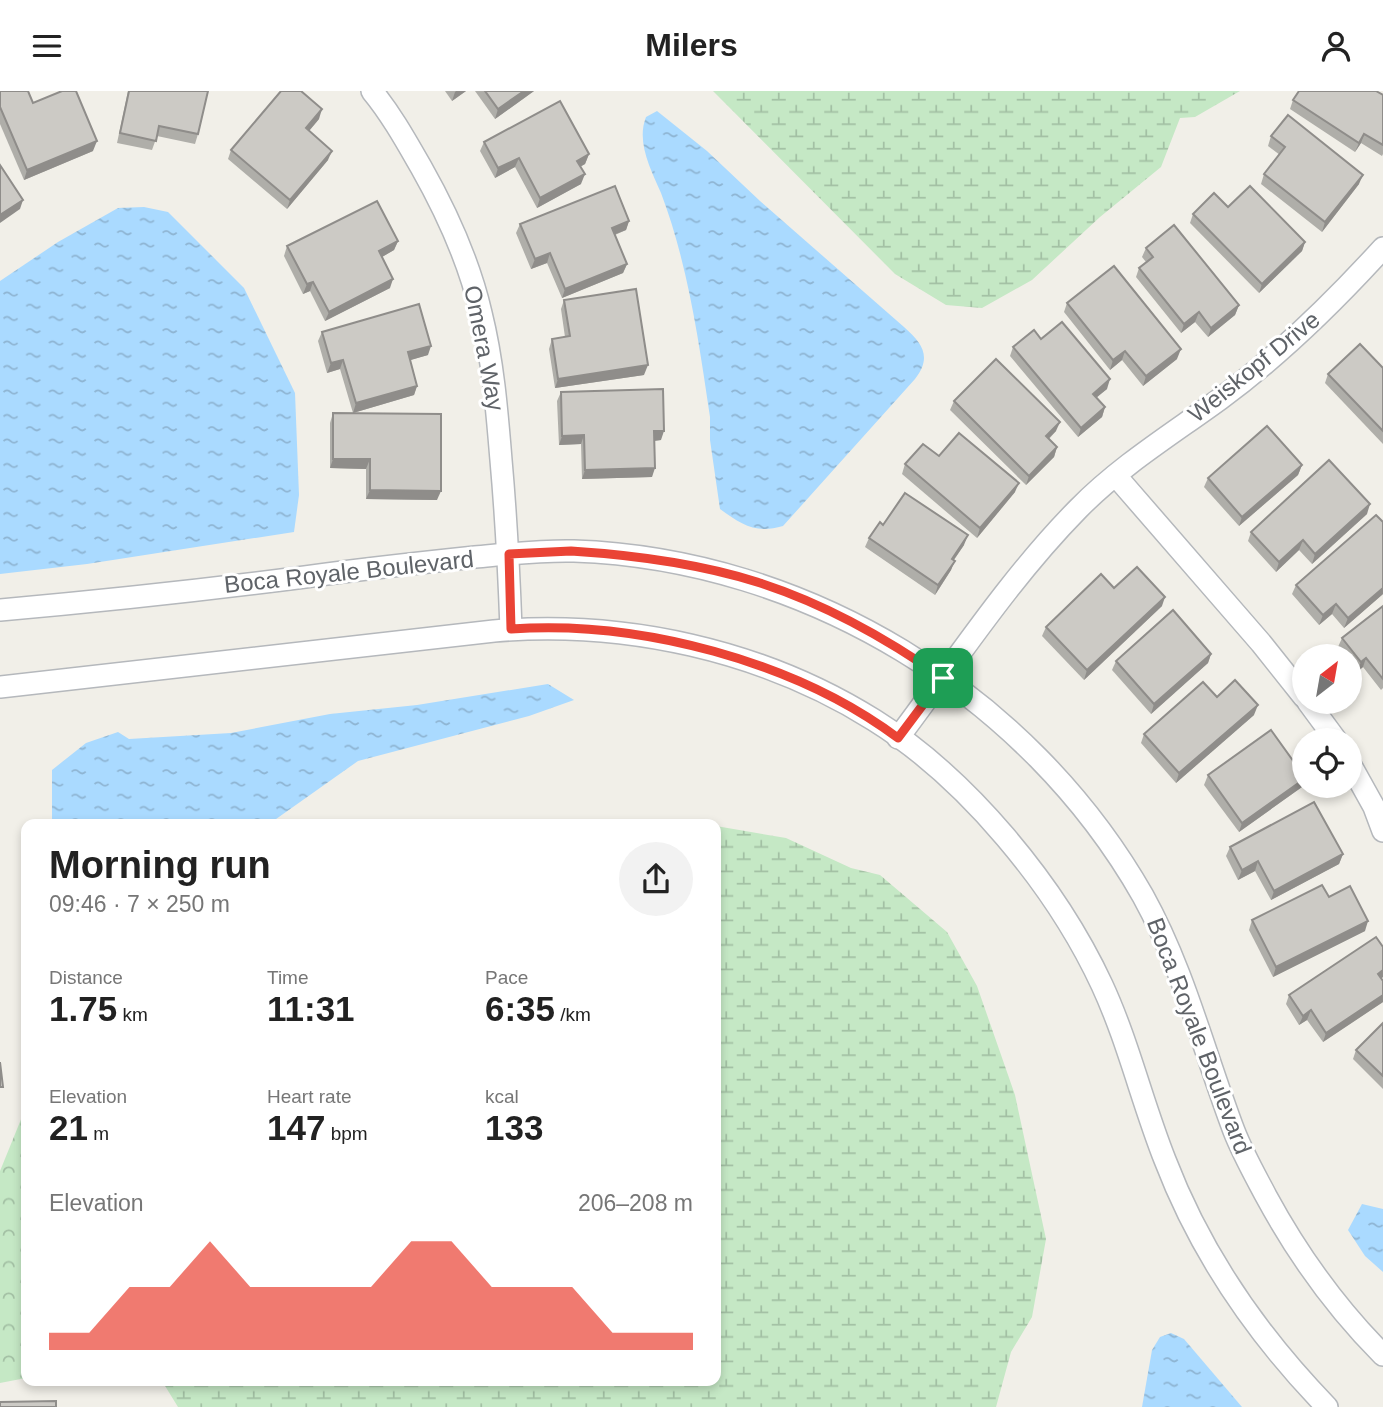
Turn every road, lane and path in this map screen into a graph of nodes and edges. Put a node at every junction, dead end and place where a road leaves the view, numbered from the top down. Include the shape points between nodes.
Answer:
1 (372, 91) edge
2 (1383, 248) edge
3 (1116, 476) junction
4 (509, 554) junction
5 (0, 610) edge
6 (511, 629) junction
7 (943, 678) junction
8 (1292, 682) edge
9 (0, 687) edge
10 (898, 738) junction
11 (1362, 785) edge
12 (1383, 831) edge
13 (1383, 1355) edge
14 (1327, 1407) edge

1 - 4 street, Omera Way via 405,138 449,221 481,312 491,358
2 - 3 street, Weiskopf Drive via 1285,347
3 - 7 street, Weiskopf Drive via 1079,507 1020,574
3 - 8 street
4 - 5 street, Boca Royale Boulevard
4 - 6 street, Omera Way
4 - 7 street, Boca Royale Boulevard via 616,554 755,582 836,614
6 - 9 street
6 - 10 street via 599,630 677,642 797,681 876,721
7 - 10 street, Weiskopf Drive
7 - 13 street, Boca Royale Boulevard via 1044,764 1115,852 1168,947 1236,1135 1268,1200 1321,1286
10 - 14 street via 989,818 1058,906 1103,985 1168,1169 1204,1246 1244,1311
11 - 12 street

